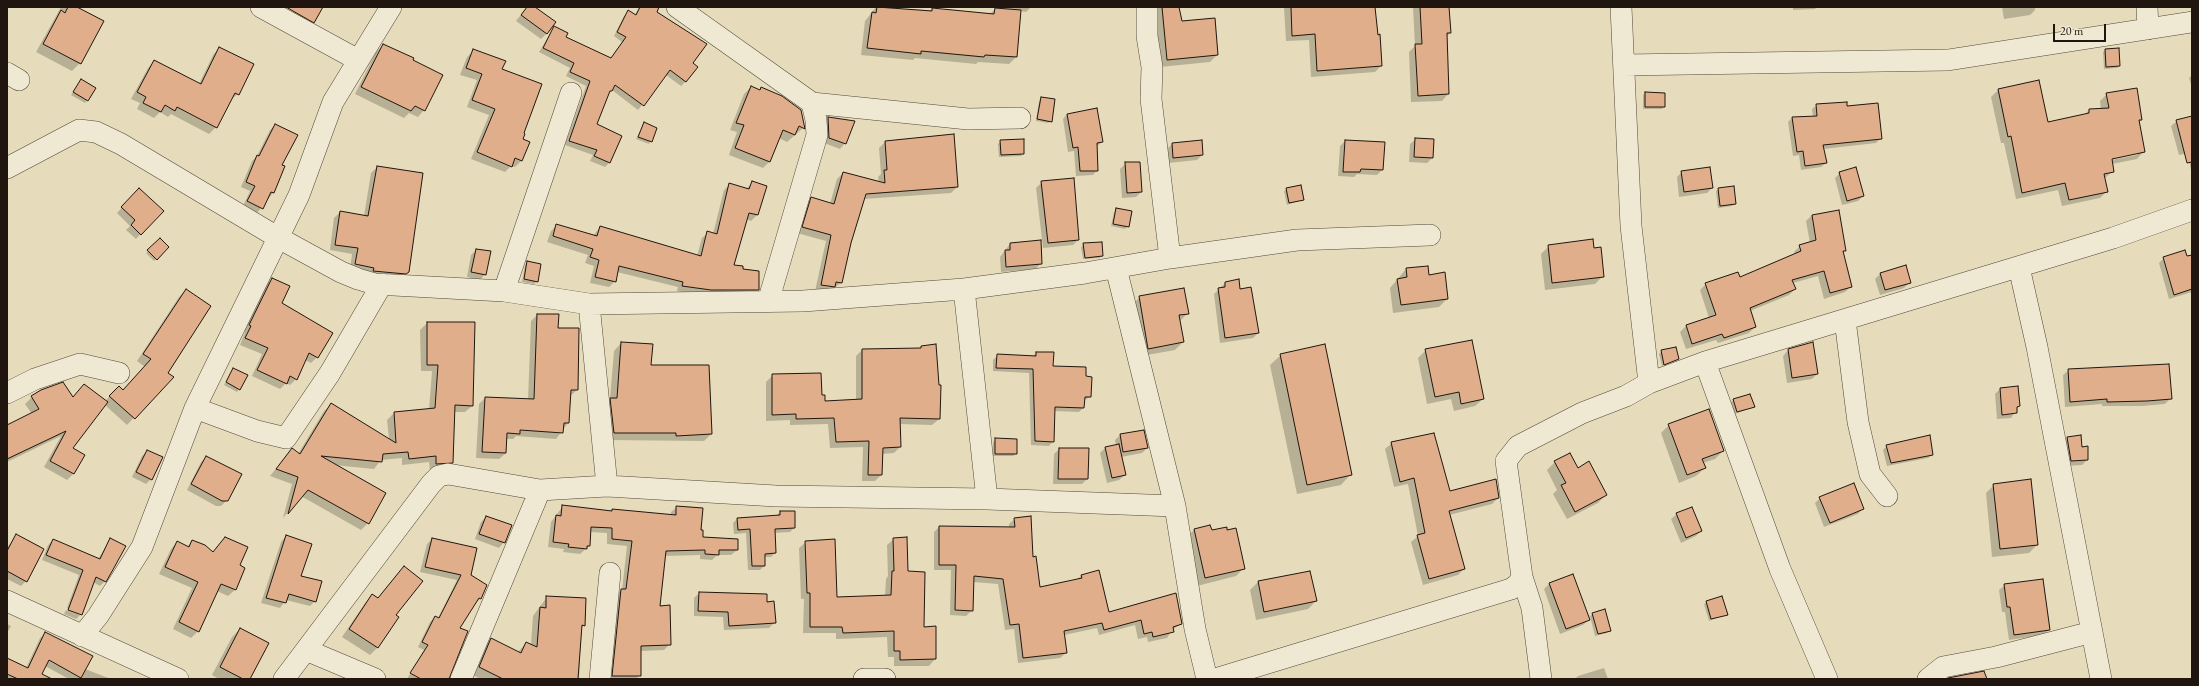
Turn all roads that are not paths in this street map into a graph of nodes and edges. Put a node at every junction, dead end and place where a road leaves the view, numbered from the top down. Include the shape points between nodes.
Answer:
1 (261, 7) edge
2 (391, 7) edge
3 (677, 7) edge
4 (1147, 7) edge
5 (1621, 7) edge
6 (2147, 7) edge
7 (2192, 22) edge
8 (2148, 29) junction
9 (358, 60) junction
10 (1624, 65) junction
11 (571, 93) dead end
12 (812, 103) junction
13 (1020, 118) dead end
14 (7, 168) edge
15 (2192, 210) edge
16 (1430, 235) dead end
17 (277, 237) junction
18 (1170, 258) junction
19 (2019, 267) junction
20 (1116, 268) junction
21 (382, 284) junction
22 (964, 289) junction
23 (504, 291) junction
24 (768, 302) junction
25 (588, 304) junction
26 (1845, 320) junction
27 (1705, 362) junction
28 (119, 373) dead end
29 (1649, 383) junction
30 (7, 393) edge
31 (195, 408) junction
32 (607, 486) junction
33 (540, 490) junction
34 (1887, 496) dead end
35 (987, 500) junction
36 (1175, 506) junction
37 (610, 573) dead end
38 (1522, 577) junction
39 (7, 600) edge
40 (2092, 632) junction
41 (82, 636) junction
42 (306, 650) junction
43 (178, 679) edge
44 (284, 679) edge
45 (375, 679) edge
46 (461, 679) edge
47 (600, 679) edge
48 (864, 679) edge
49 (885, 679) edge
50 (1207, 679) edge
51 (1215, 679) edge
52 (1541, 679) edge
53 (1827, 679) edge
54 (1928, 679) edge
55 (2101, 679) edge

1 - 9 street
2 - 9 street
3 - 12 street
4 - 18 street via 1147,36 1152,67 1151,99
5 - 10 street
6 - 8 street
7 - 8 street
8 - 10 street via 1948,60
9 - 17 street via 333,102 299,195
10 - 29 street via 1631,226
11 - 23 street
12 - 13 street via 968,119
12 - 24 street via 817,135
14 - 17 street via 79,130 96,132 121,144
15 - 19 street
16 - 18 street via 1297,240
17 - 21 street via 341,272 374,284
17 - 31 street
18 - 20 street
19 - 26 street
19 - 40 street
20 - 22 street
20 - 36 street
21 - 23 street
21 - 31 street via 330,372 286,438 257,431
22 - 24 street
22 - 35 street
23 - 25 street
24 - 25 street
25 - 32 street
26 - 27 street
26 - 34 street via 1858,422 1870,474
27 - 29 street
27 - 53 street via 1780,569
28 - 30 street via 80,364 35,379
29 - 38 street via 1626,396 1582,413 1518,446 1506,461
31 - 41 street via 142,547 98,616
32 - 33 street
32 - 35 street via 776,496
33 - 42 street via 448,474 439,476
33 - 46 street
35 - 36 street
36 - 50 street via 1195,629
37 - 47 street
38 - 51 street via 1511,589
38 - 52 street via 1532,608
39 - 41 street
40 - 54 street via 1996,657 1943,667
40 - 55 street
41 - 43 street
42 - 44 street
42 - 45 street
48 - 49 street

